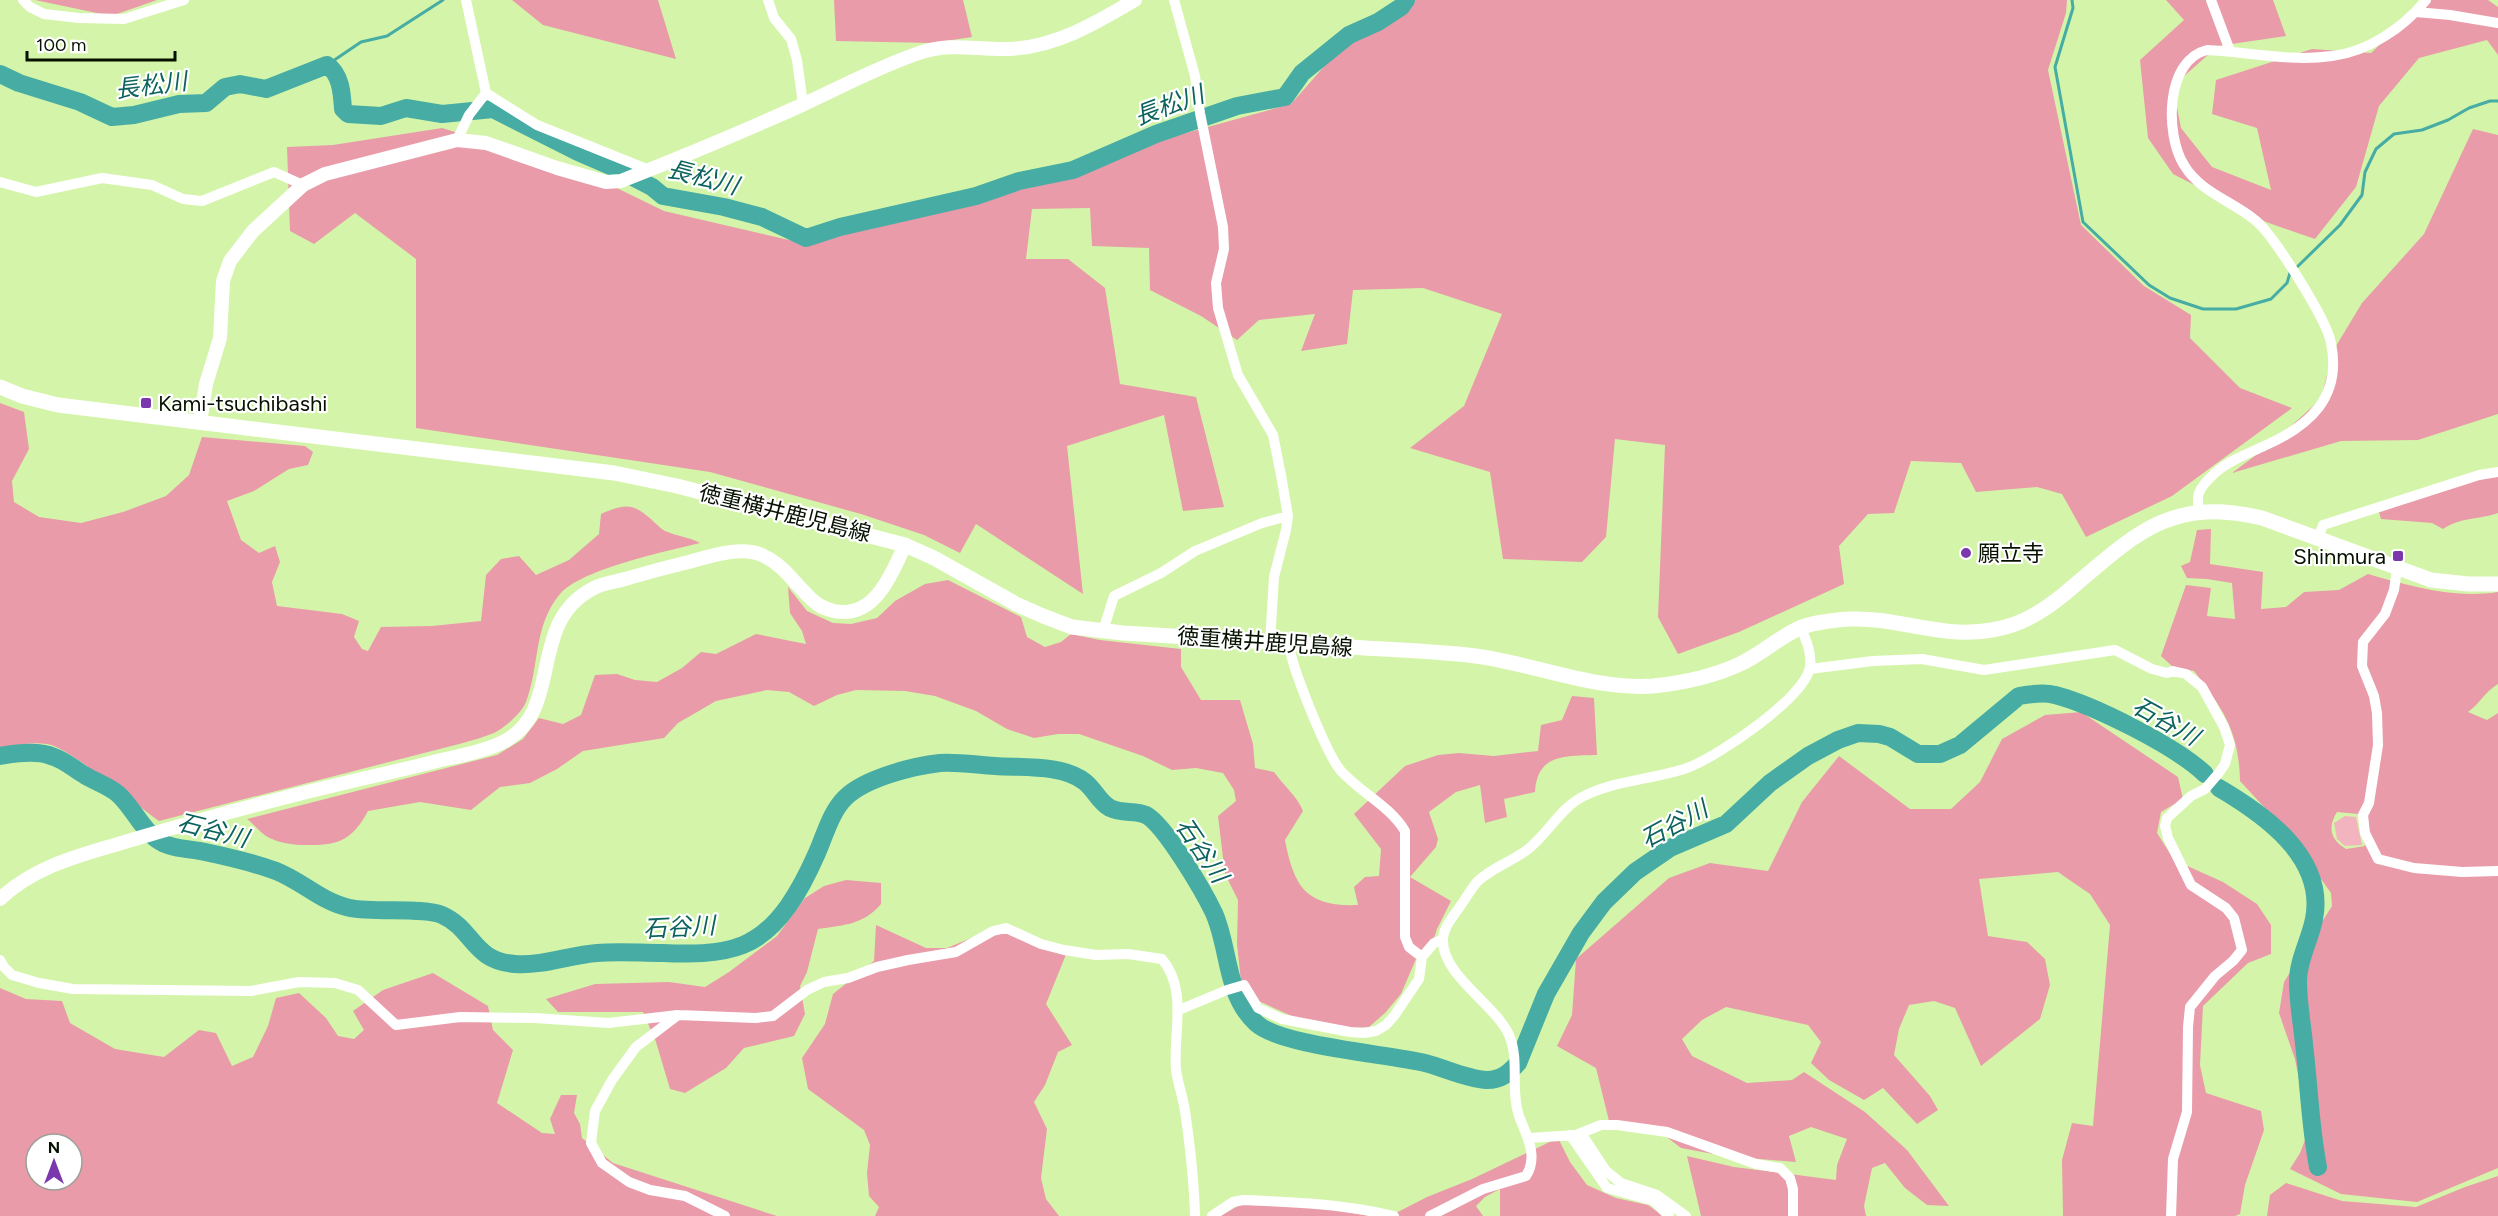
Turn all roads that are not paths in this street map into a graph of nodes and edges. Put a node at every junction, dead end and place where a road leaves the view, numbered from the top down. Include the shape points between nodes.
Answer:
1 (22, 0) edge
2 (184, 0) edge
3 (466, 0) edge
4 (768, 0) edge
5 (1136, 0) edge
6 (1174, 0) edge
7 (2211, 0) edge
8 (2426, 0) edge
9 (2416, 12) junction
10 (2498, 23) edge
11 (2230, 51) junction
12 (483, 96) junction
13 (803, 104) junction
14 (457, 140) junction
15 (645, 172) junction
16 (0, 182) edge
17 (303, 185) junction
18 (0, 387) edge
19 (200, 422) junction
20 (2498, 471) edge
21 (2199, 511) junction
22 (1288, 516) junction
23 (2319, 538) junction
24 (905, 545) junction
25 (2397, 569) junction
26 (2498, 584) edge
27 (1801, 628) junction
28 (1103, 631) junction
29 (1270, 642) junction
30 (1289, 643) junction
31 (1810, 669) junction
32 (2498, 871) edge
33 (0, 899) edge
34 (1443, 939) junction
35 (1422, 957) junction
36 (0, 960) edge
37 (1179, 1010) junction
38 (678, 1015) junction
39 (1575, 1134) junction
40 (1529, 1138) junction
41 (724, 1216) edge
42 (1195, 1216) edge
43 (1212, 1216) edge
44 (1394, 1216) edge
45 (1430, 1216) edge
46 (1669, 1216) edge
47 (1686, 1216) edge
48 (1793, 1216) edge
49 (2171, 1216) edge

1 - 2 street via 44,14 124,19
3 - 12 street
4 - 13 street via 774,18 791,39
5 - 13 street via 1074,34 1038,45 1009,49 942,46 918,53
6 - 22 street via 1195,76 1222,227 1224,249 1216,283 1218,309 1238,375 1273,435
7 - 11 street
8 - 9 street
9 - 10 street
9 - 11 street via 2372,44 2333,56
11 - 21 street via 2198,52 2186,63 2178,77 2172,111 2175,144 2184,165 2198,181 2256,221 2293,272 2317,310 2331,344 2332,371 2318,412 2206,480 2199,494
12 - 14 street
12 - 15 street via 537,125
13 - 15 street
14 - 15 street via 486,143 606,182
14 - 17 street via 325,174
16 - 17 street via 36,192 102,178 152,185 193,201 202,201 274,172
17 - 19 street via 253,231 230,261 223,281 220,338
18 - 19 main road, 徳重横井鹿児島線 via 58,405
19 - 24 main road, 徳重横井鹿児島線 via 614,473
20 - 23 street via 2323,525
21 - 23 main road, 徳重横井鹿児島線 via 2238,512
21 - 27 main road, 徳重横井鹿児島線 via 2170,518 2133,537 2036,615 2005,628 1942,632 1871,619 1849,619
22 - 28 street via 1195,551 1114,596
22 - 29 street via 1274,577
23 - 25 main road, 徳重横井鹿児島線
24 - 28 main road, 徳重横井鹿児島線 via 1043,616 1072,627
24 - 33 street via 892,574 876,596 866,607 854,612 837,612 818,605 764,555 742,551 594,587 563,615 552,633 540,695 531,717 501,744 298,794 49,865
25 - 26 main road, 徳重横井鹿児島線 via 2431,580
25 - 32 street via 2385,614 2363,642 2362,666 2376,705 2378,746 2369,803 2363,815 2365,834 2378,859 2398,865 2462,872
27 - 30 main road, 徳重横井鹿児島線 via 1743,663 1698,678 1654,686 1598,682 1474,656
27 - 31 street via 1809,647
28 - 29 main road, 徳重横井鹿児島線
29 - 30 main road, 徳重横井鹿児島線
30 - 35 street via 1289,656 1340,770 1396,816 1405,831 1405,937 1409,947
31 - 34 street via 1804,684 1786,700 1733,744 1708,759 1585,795 1570,806 1526,850 1477,883 1448,924
31 - 49 street via 1922,659 1984,670 2115,650 2152,669 2186,674 2202,687 2230,745 2225,764 2205,789 2167,818 2165,826 2191,885 2226,908 2234,918 2242,950 2190,1007 2187,1112 2173,1159
34 - 35 street
34 - 40 street via 1455,971 1501,1020 1510,1037 1514,1094
35 - 37 street via 1419,979 1394,1016 1386,1025 1364,1033 1282,1019 1258,1008 1244,986
36 - 38 street via 12,975 73,989 251,991 299,982 335,983 358,990 396,1025 460,1017 608,1023
37 - 38 street via 1171,970 1162,959 1064,950 1006,928 956,952 887,964 824,982 773,1016
37 - 42 street via 1176,1070 1185,1109
38 - 41 street via 636,1047 612,1080 595,1111 591,1143 602,1163 630,1182 685,1197
39 - 40 street
39 - 46 street via 1607,1188 1654,1201
39 - 47 street via 1621,1183 1657,1194
39 - 48 street via 1601,1125 1666,1132 1756,1164 1780,1168 1790,1178 1793,1189
40 - 45 street via 1531,1156 1526,1176 1483,1189
43 - 44 street via 1243,1200 1312,1203

